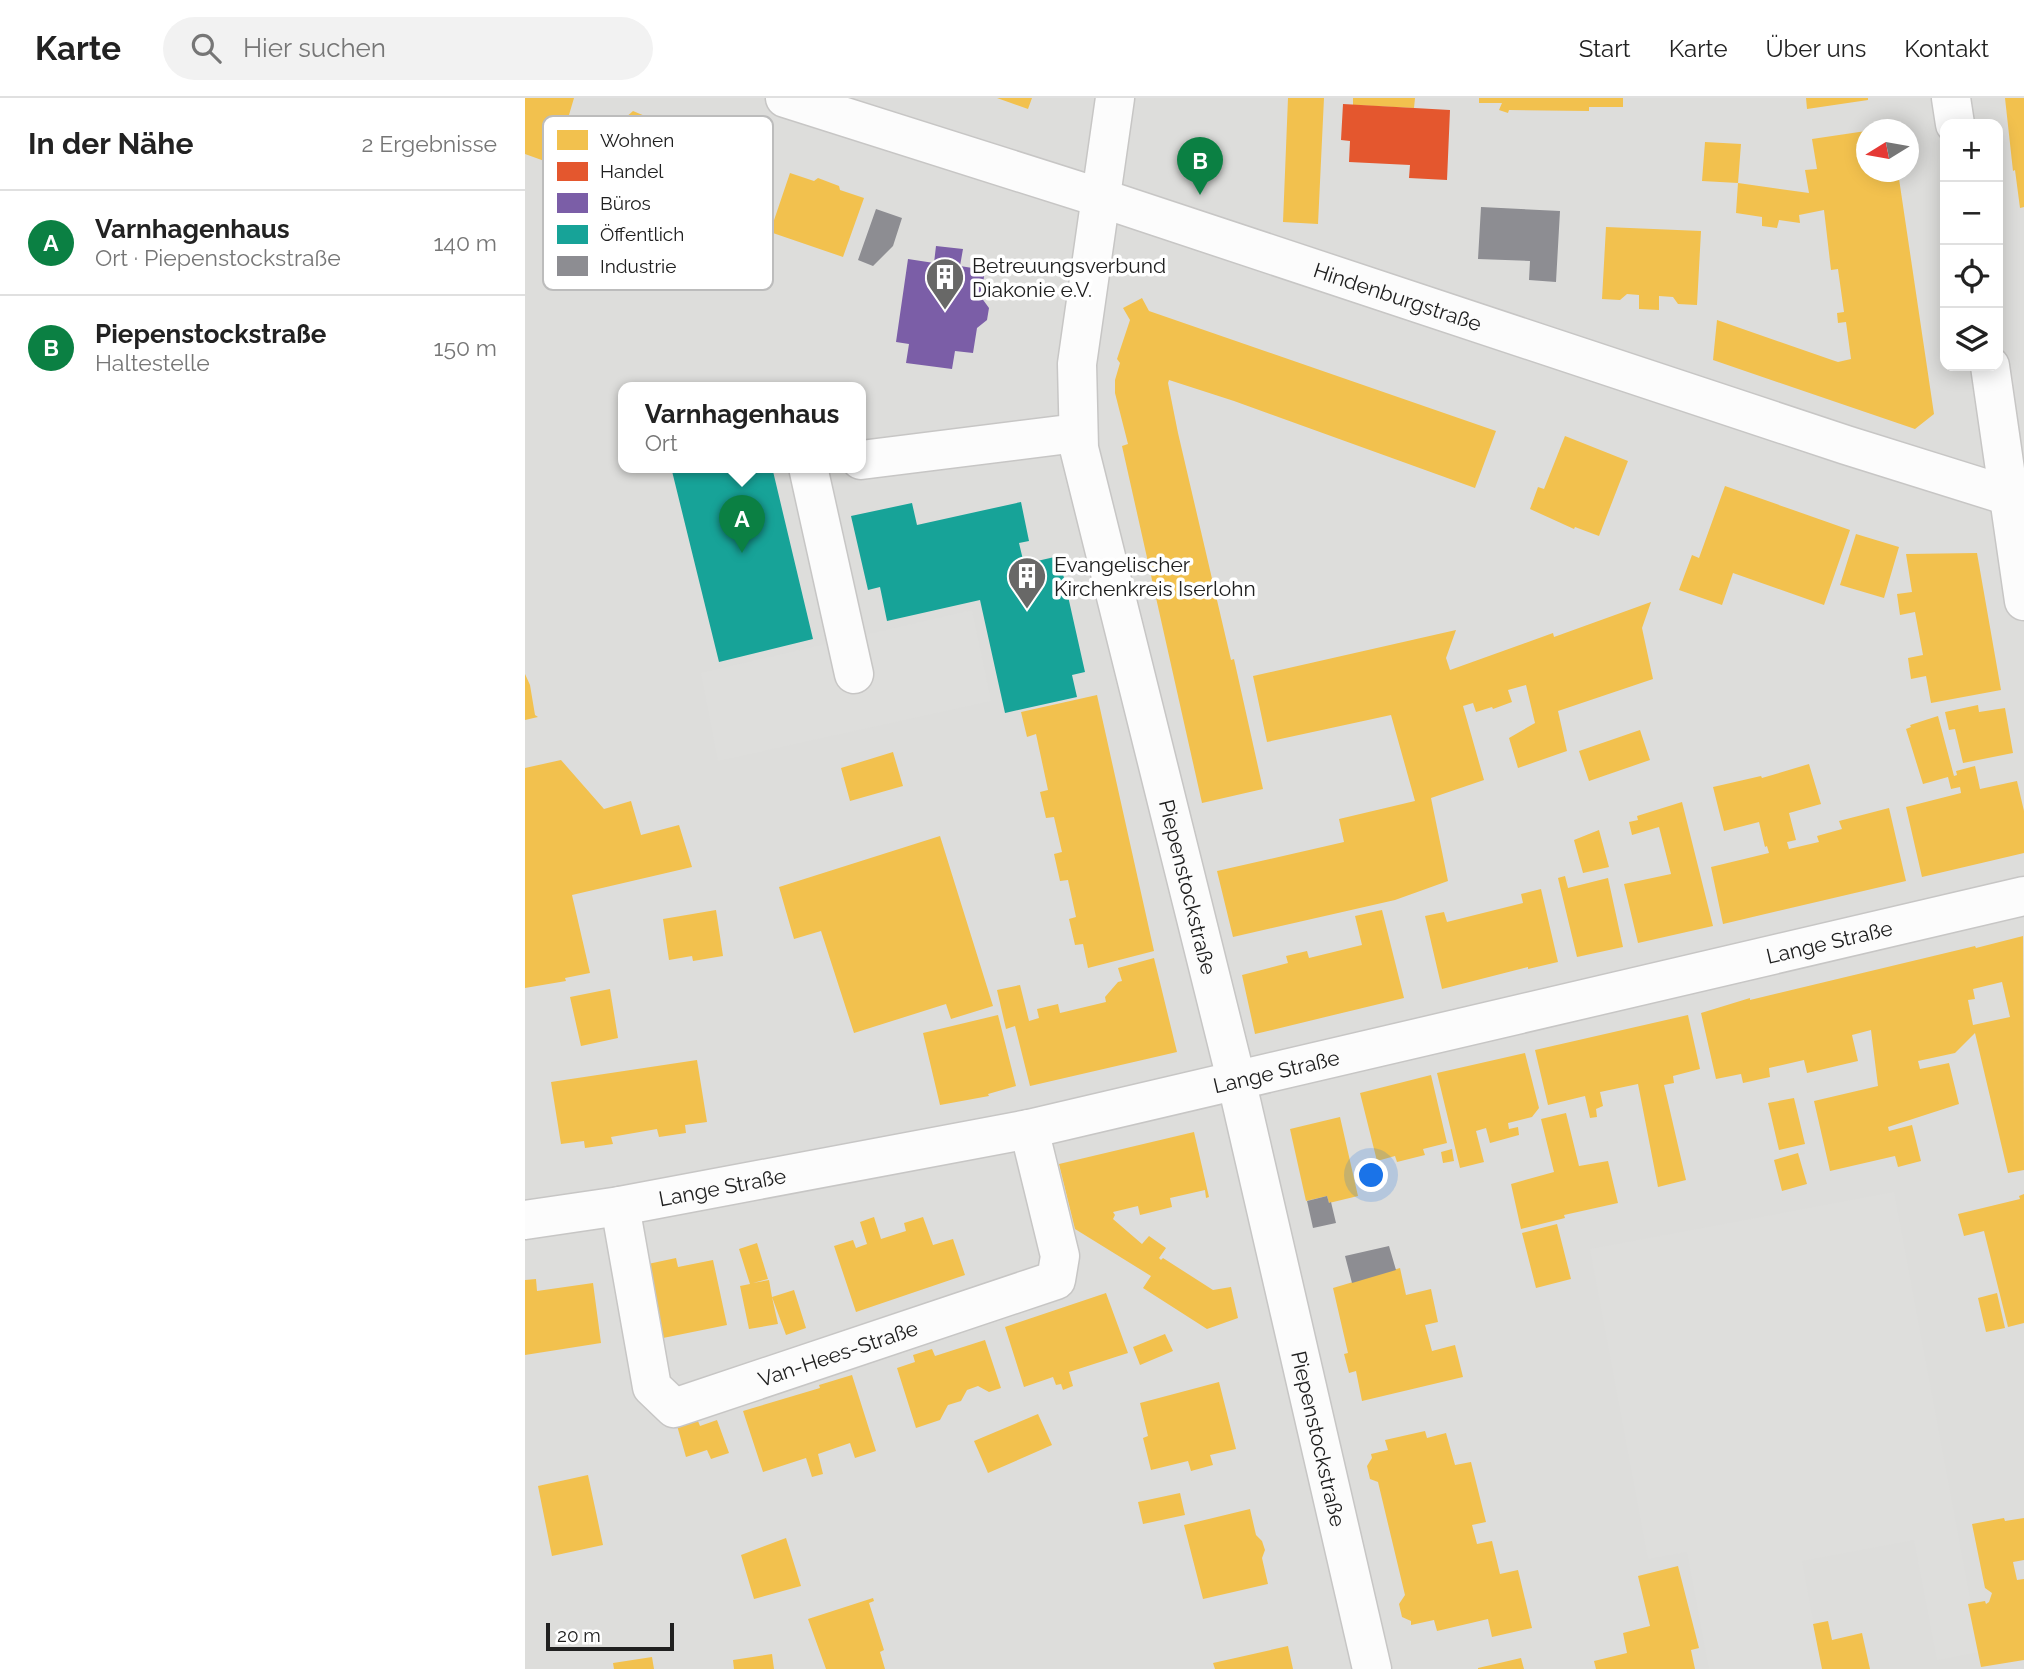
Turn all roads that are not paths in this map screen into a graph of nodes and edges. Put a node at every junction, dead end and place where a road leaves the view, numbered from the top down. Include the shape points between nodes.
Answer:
1 (785, 98) edge
2 (1115, 98) edge
3 (1951, 98) edge
4 (1954, 119) edge
5 (1101, 198) junction
6 (1991, 371) edge
7 (1077, 433) junction
8 (866, 459) edge
9 (809, 473) edge
10 (2016, 497) edge
11 (2024, 601) edge
12 (854, 674) dead end
13 (2024, 896) edge
14 (1236, 1079) junction
15 (1029, 1129) junction
16 (621, 1206) junction
17 (525, 1220) edge
18 (1372, 1669) edge

1 - 5 street, Hindenburgstraße
2 - 5 street, Piepenstockstraße
3 - 4 street
5 - 7 street, Piepenstockstraße via 1077,364
5 - 10 street, Hindenburgstraße via 1820,437
6 - 10 street
7 - 8 street
7 - 14 street, Piepenstockstraße
9 - 12 street
10 - 11 street
13 - 14 street, Lange Straße
14 - 15 street, Lange Straße
14 - 18 street, Piepenstockstraße
15 - 16 street, Lange Straße
15 - 16 street, Van-Hees-Straße via 1060,1256 1056,1280 674,1408 652,1387
16 - 17 street, Lange Straße

